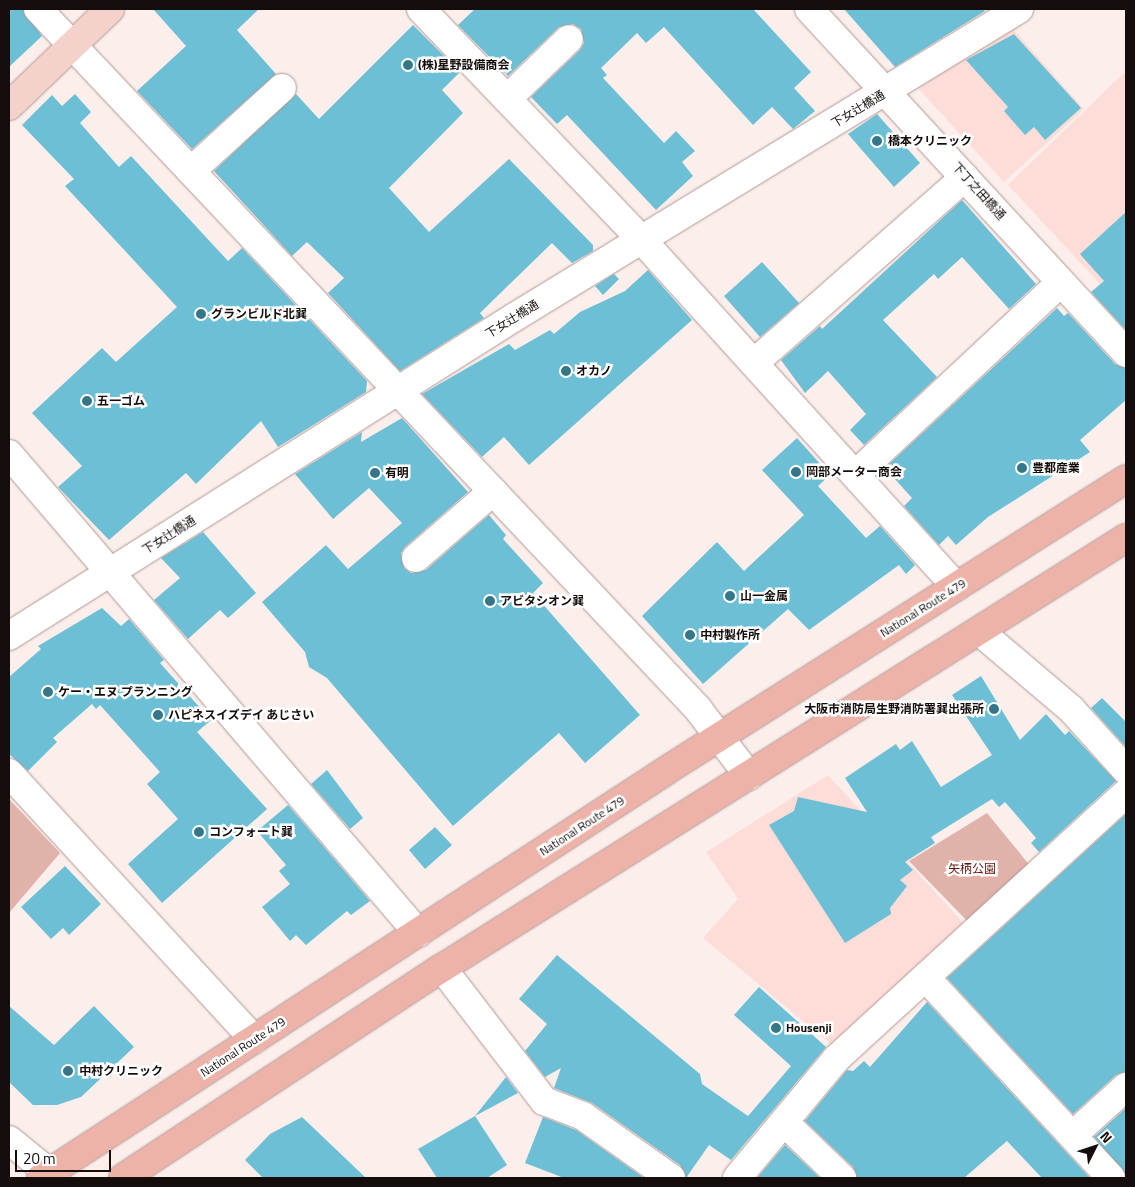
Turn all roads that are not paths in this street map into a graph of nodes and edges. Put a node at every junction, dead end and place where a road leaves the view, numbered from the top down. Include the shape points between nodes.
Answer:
1 (38, 9) edge
2 (110, 9) edge
3 (809, 9) edge
4 (1019, 9) edge
5 (429, 11) edge
6 (569, 39) dead end
7 (73, 45) junction
8 (282, 88) dead end
9 (886, 92) junction
10 (507, 99) junction
11 (9, 106) edge
12 (191, 171) junction
13 (965, 176) junction
14 (641, 239) junction
15 (1061, 282) junction
16 (1126, 353) edge
17 (754, 363) junction
18 (400, 390) junction
19 (9, 454) edge
20 (855, 475) junction
21 (1126, 479) edge
22 (493, 491) junction
23 (1126, 538) edge
24 (416, 558) dead end
25 (111, 572) junction
26 (956, 587) junction
27 (979, 632) junction
28 (9, 636) edge
29 (722, 735) junction
30 (1126, 770) edge
31 (9, 773) edge
32 (749, 776) junction
33 (1126, 794) edge
34 (418, 933) junction
35 (442, 968) junction
36 (926, 978) junction
37 (254, 1039) junction
38 (1126, 1087) edge
39 (784, 1122) junction
40 (1073, 1135) junction
41 (9, 1140) edge
42 (49, 1176) edge
43 (123, 1178) edge
44 (671, 1178) edge
45 (738, 1178) edge
46 (842, 1178) edge
47 (1111, 1178) edge

1 - 7 street
2 - 7 main road
3 - 9 street, 下丁之田橋通
4 - 9 street, 下女辻橋通
5 - 10 street
6 - 10 street
7 - 11 main road
7 - 12 street
8 - 12 street
9 - 13 street, 下丁之田橋通
9 - 14 street, 下女辻橋通
10 - 14 street
12 - 18 street
13 - 15 street, 下丁之田橋通
13 - 17 street
14 - 17 street
14 - 18 street, 下女辻橋通
15 - 16 street, 下丁之田橋通
15 - 20 street
17 - 20 street
18 - 22 street
18 - 25 street, 下女辻橋通
19 - 25 street
20 - 26 street
21 - 26 highway, National Route 479
22 - 24 street
22 - 29 street
23 - 27 highway
25 - 28 street, 下女辻橋通
25 - 34 street
26 - 29 highway, National Route 479
27 - 30 street via 1071,709
27 - 32 highway
29 - 32 street
29 - 34 highway, National Route 479
31 - 37 street
32 - 35 highway
33 - 36 street
34 - 37 highway, National Route 479
35 - 43 highway
35 - 44 street via 544,1101 583,1116
36 - 39 street via 836,1059
36 - 40 street
37 - 42 highway, National Route 479
38 - 40 street
39 - 45 street
39 - 46 street
40 - 47 street
41 - 42 street

